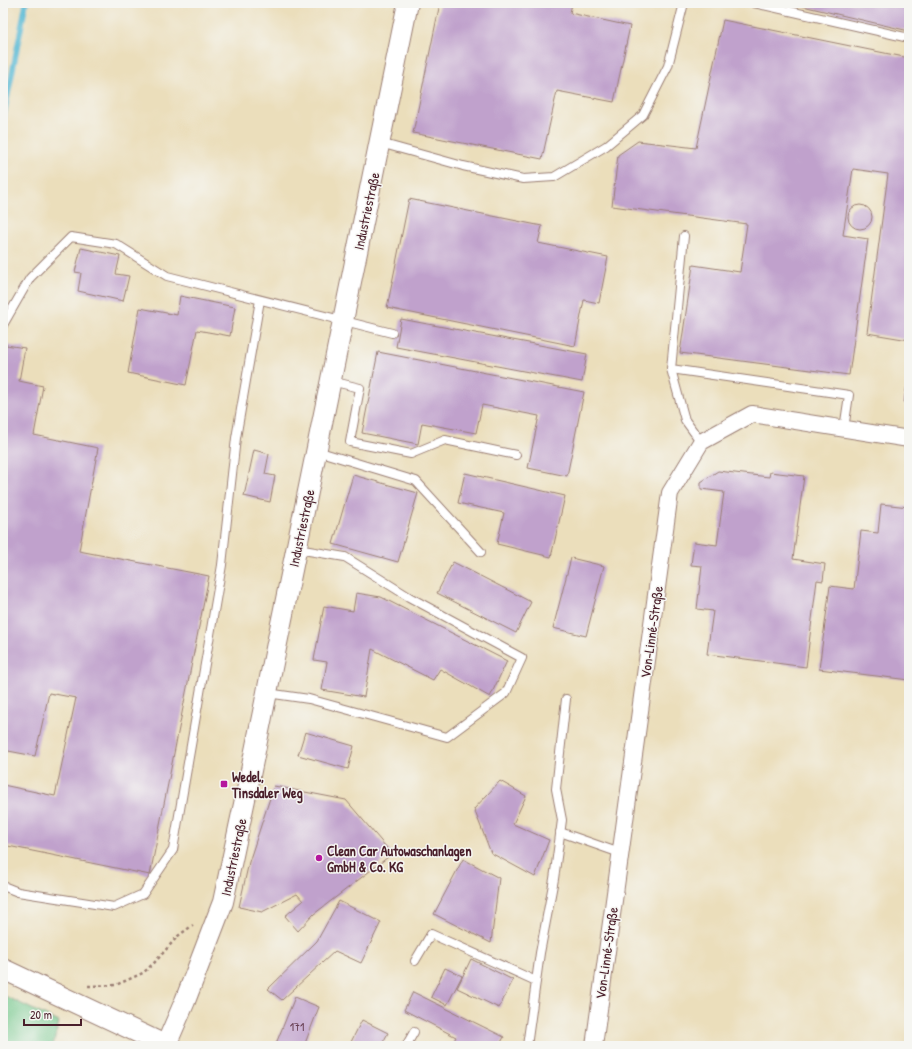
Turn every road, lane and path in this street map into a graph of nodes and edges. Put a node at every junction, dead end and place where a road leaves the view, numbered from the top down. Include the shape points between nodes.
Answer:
1 (408, 3) edge
2 (684, 3) edge
3 (754, 3) edge
4 (909, 38) edge
5 (380, 143) junction
6 (684, 236) dead end
7 (260, 300) junction
8 (343, 321) junction
9 (3, 325) edge
10 (392, 333) dead end
11 (670, 369) junction
12 (331, 381) junction
13 (844, 429) junction
14 (909, 439) edge
15 (701, 442) junction
16 (317, 452) junction
17 (516, 455) dead end
18 (297, 549) junction
19 (481, 552) dead end
20 (267, 693) junction
21 (566, 699) dead end
22 (560, 832) junction
23 (620, 853) junction
24 (3, 886) edge
25 (195, 923) dead end
26 (415, 961) dead end
27 (3, 969) edge
28 (536, 981) junction
29 (81, 986) dead end
30 (414, 1032) dead end
31 (166, 1046) edge
32 (406, 1046) edge
33 (527, 1046) edge
34 (594, 1046) edge

1 - 5 street, Industriestraße
2 - 5 lane via 668,66 643,115 606,146 554,177 523,179 463,166
3 - 4 lane
5 - 8 street, Industriestraße
6 - 11 lane
7 - 8 lane
7 - 9 lane via 167,276 116,244 71,237 30,278
7 - 24 lane via 236,438 222,565 173,850 143,894 114,907 18,892
8 - 10 lane
8 - 12 street, Industriestraße
11 - 13 lane via 849,395
11 - 15 lane via 685,420
12 - 16 street, Industriestraße
12 - 17 lane via 360,388 350,442 411,454 445,440
13 - 14 street, Von-Linné-Straße
13 - 15 street, Von-Linné-Straße via 752,414
15 - 23 street, Von-Linné-Straße via 670,492
16 - 18 street, Industriestraße
16 - 19 lane via 416,480
18 - 20 street, Industriestraße
18 - 20 lane via 345,557 409,597 522,658 506,693 446,737 309,699
20 - 31 street, Industriestraße via 223,902
21 - 22 lane via 556,789 562,820
22 - 23 lane
22 - 28 lane
23 - 34 street, Von-Linné-Straße
25 - 29 path via 178,936 143,973 116,985
26 - 28 lane via 431,934
27 - 31 street
28 - 33 lane
30 - 32 lane

